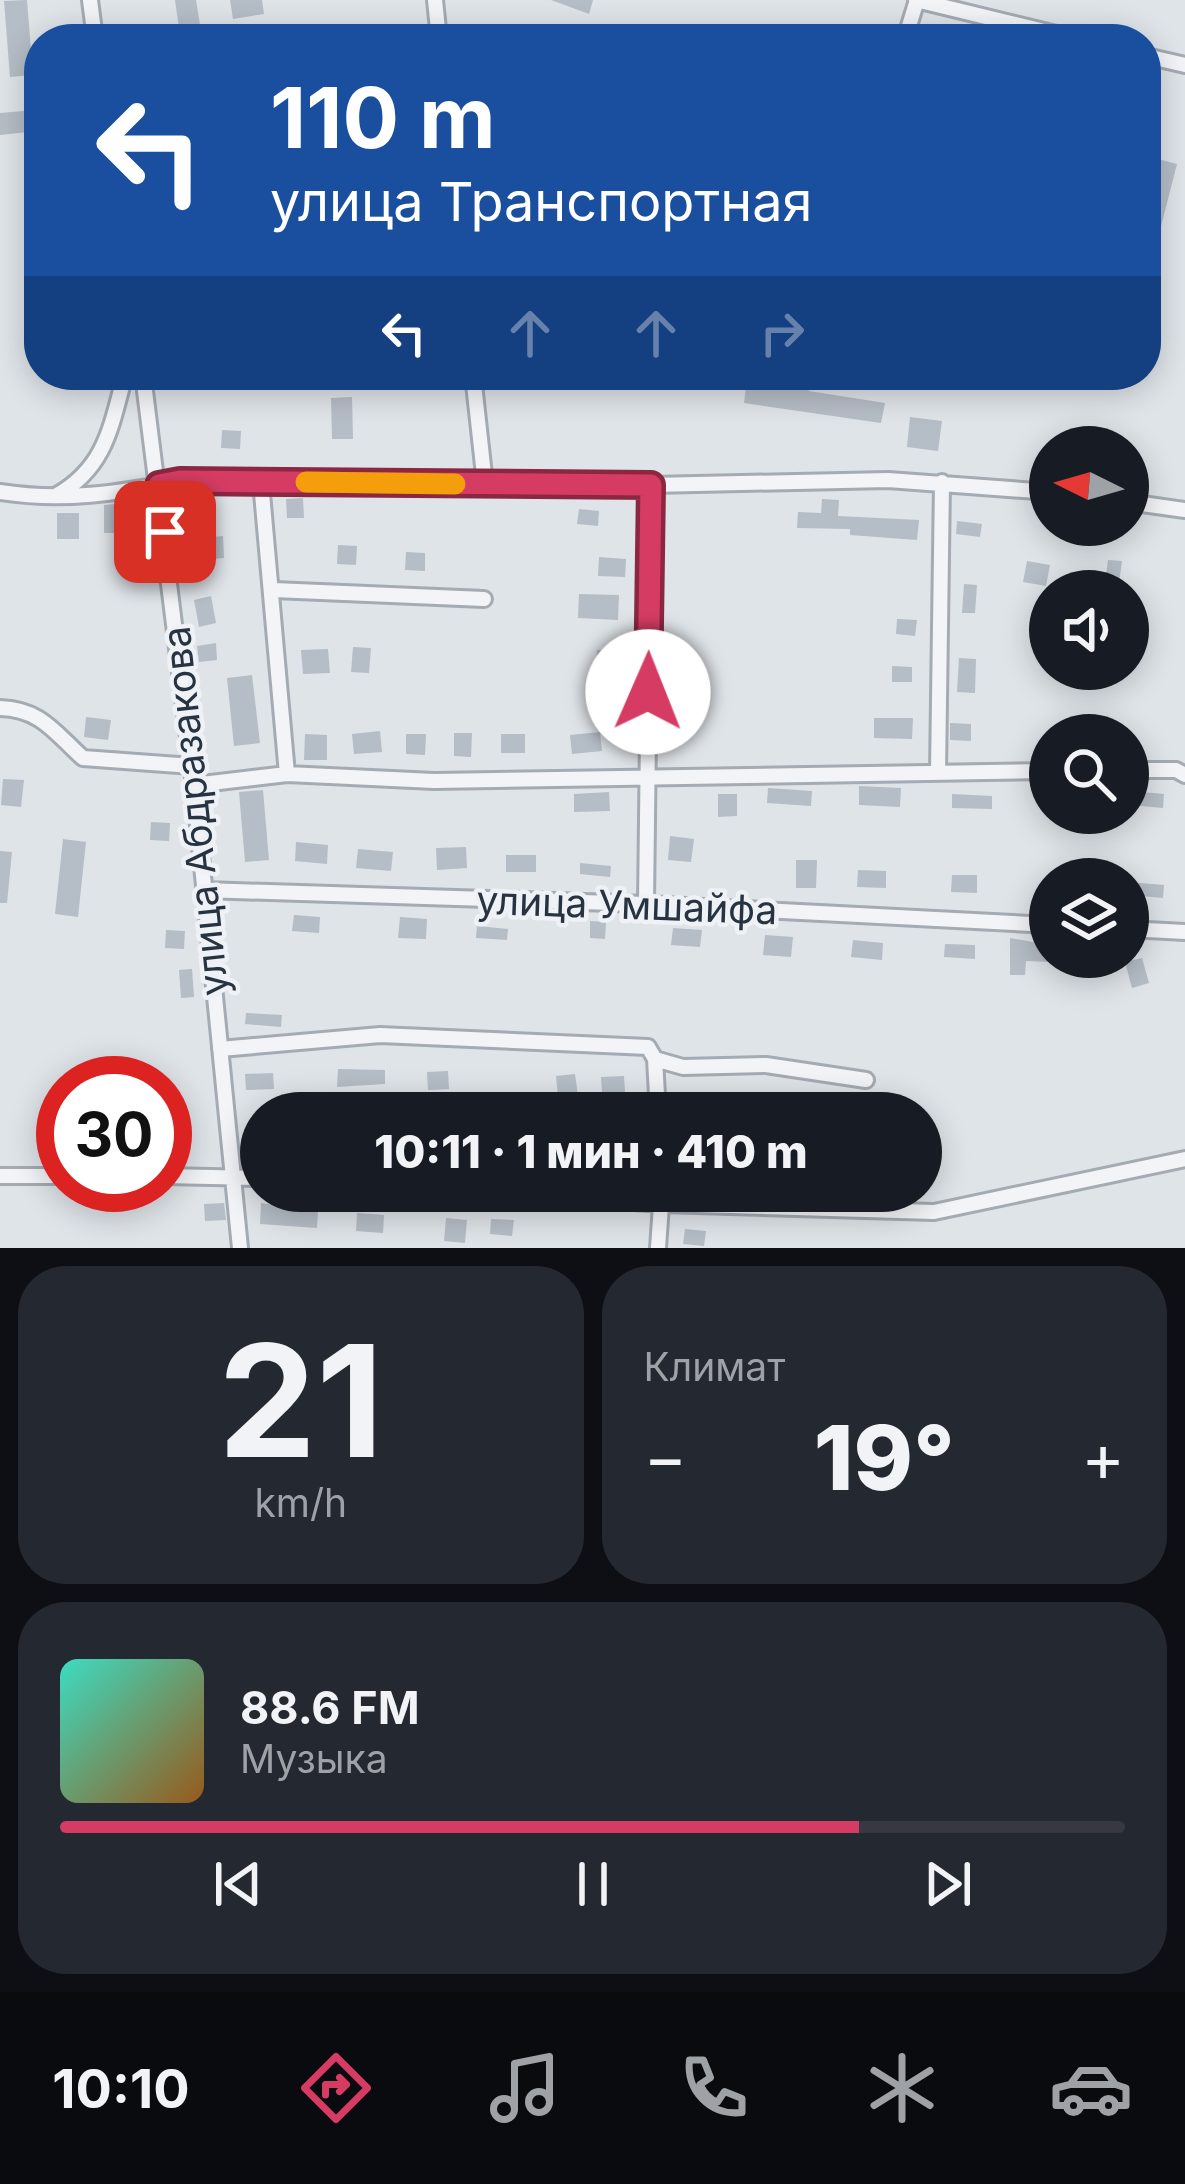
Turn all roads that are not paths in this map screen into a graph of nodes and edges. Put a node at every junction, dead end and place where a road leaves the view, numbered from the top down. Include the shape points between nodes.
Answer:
1 (916, 0) edge
2 (1015, 24) edge
3 (120, 390) edge
4 (144, 390) edge
5 (475, 390) edge
6 (261, 482) junction
7 (942, 482) junction
8 (485, 484) junction
9 (159, 485) junction
10 (651, 485) junction
11 (1029, 490) edge
12 (0, 492) edge
13 (53, 497) junction
14 (1149, 505) edge
15 (1185, 511) edge
16 (274, 590) junction
17 (484, 599) dead end
18 (0, 708) edge
19 (192, 766) junction
20 (1149, 770) edge
21 (1029, 771) edge
22 (938, 772) junction
23 (287, 774) junction
24 (647, 775) junction
25 (1185, 775) edge
26 (194, 785) junction
27 (204, 890) junction
28 (646, 904) junction
29 (1029, 924) edge
30 (1149, 930) edge
31 (1185, 932) edge
32 (220, 1049) junction
33 (656, 1059) junction
34 (866, 1080) dead end
35 (657, 1092) edge
36 (1185, 1159) edge
37 (0, 1176) edge
38 (36, 1176) edge
39 (192, 1176) edge
40 (234, 1177) junction
41 (240, 1177) edge
42 (942, 1210) edge
43 (661, 1212) edge
44 (240, 1248) edge
45 (658, 1248) edge

1 - 2 street
3 - 13 street via 85,479
4 - 9 street, улица Абдразакова
5 - 8 street
6 - 8 street
6 - 9 street
6 - 16 street
7 - 10 street
7 - 11 street
7 - 22 street
8 - 10 street
9 - 13 street
9 - 19 street, улица Абдразакова
10 - 24 street
12 - 13 street
14 - 15 street
16 - 17 street
16 - 23 street
18 - 19 street via 44,718 83,758
19 - 26 street, улица Абдразакова
20 - 25 street
21 - 22 street
22 - 24 street
23 - 24 street via 434,781
23 - 26 street
24 - 28 street
26 - 27 street, улица Абдразакова
27 - 28 street, улица Умшайфа
27 - 32 street, улица Абдразакова
28 - 29 street, улица Умшайфа
30 - 31 street
32 - 33 street via 380,1035 648,1047
32 - 40 street, улица Абдразакова
33 - 34 street
33 - 35 street
36 - 42 street
37 - 38 street
39 - 40 street
40 - 41 street
40 - 44 street, улица Абдразакова
43 - 45 street

